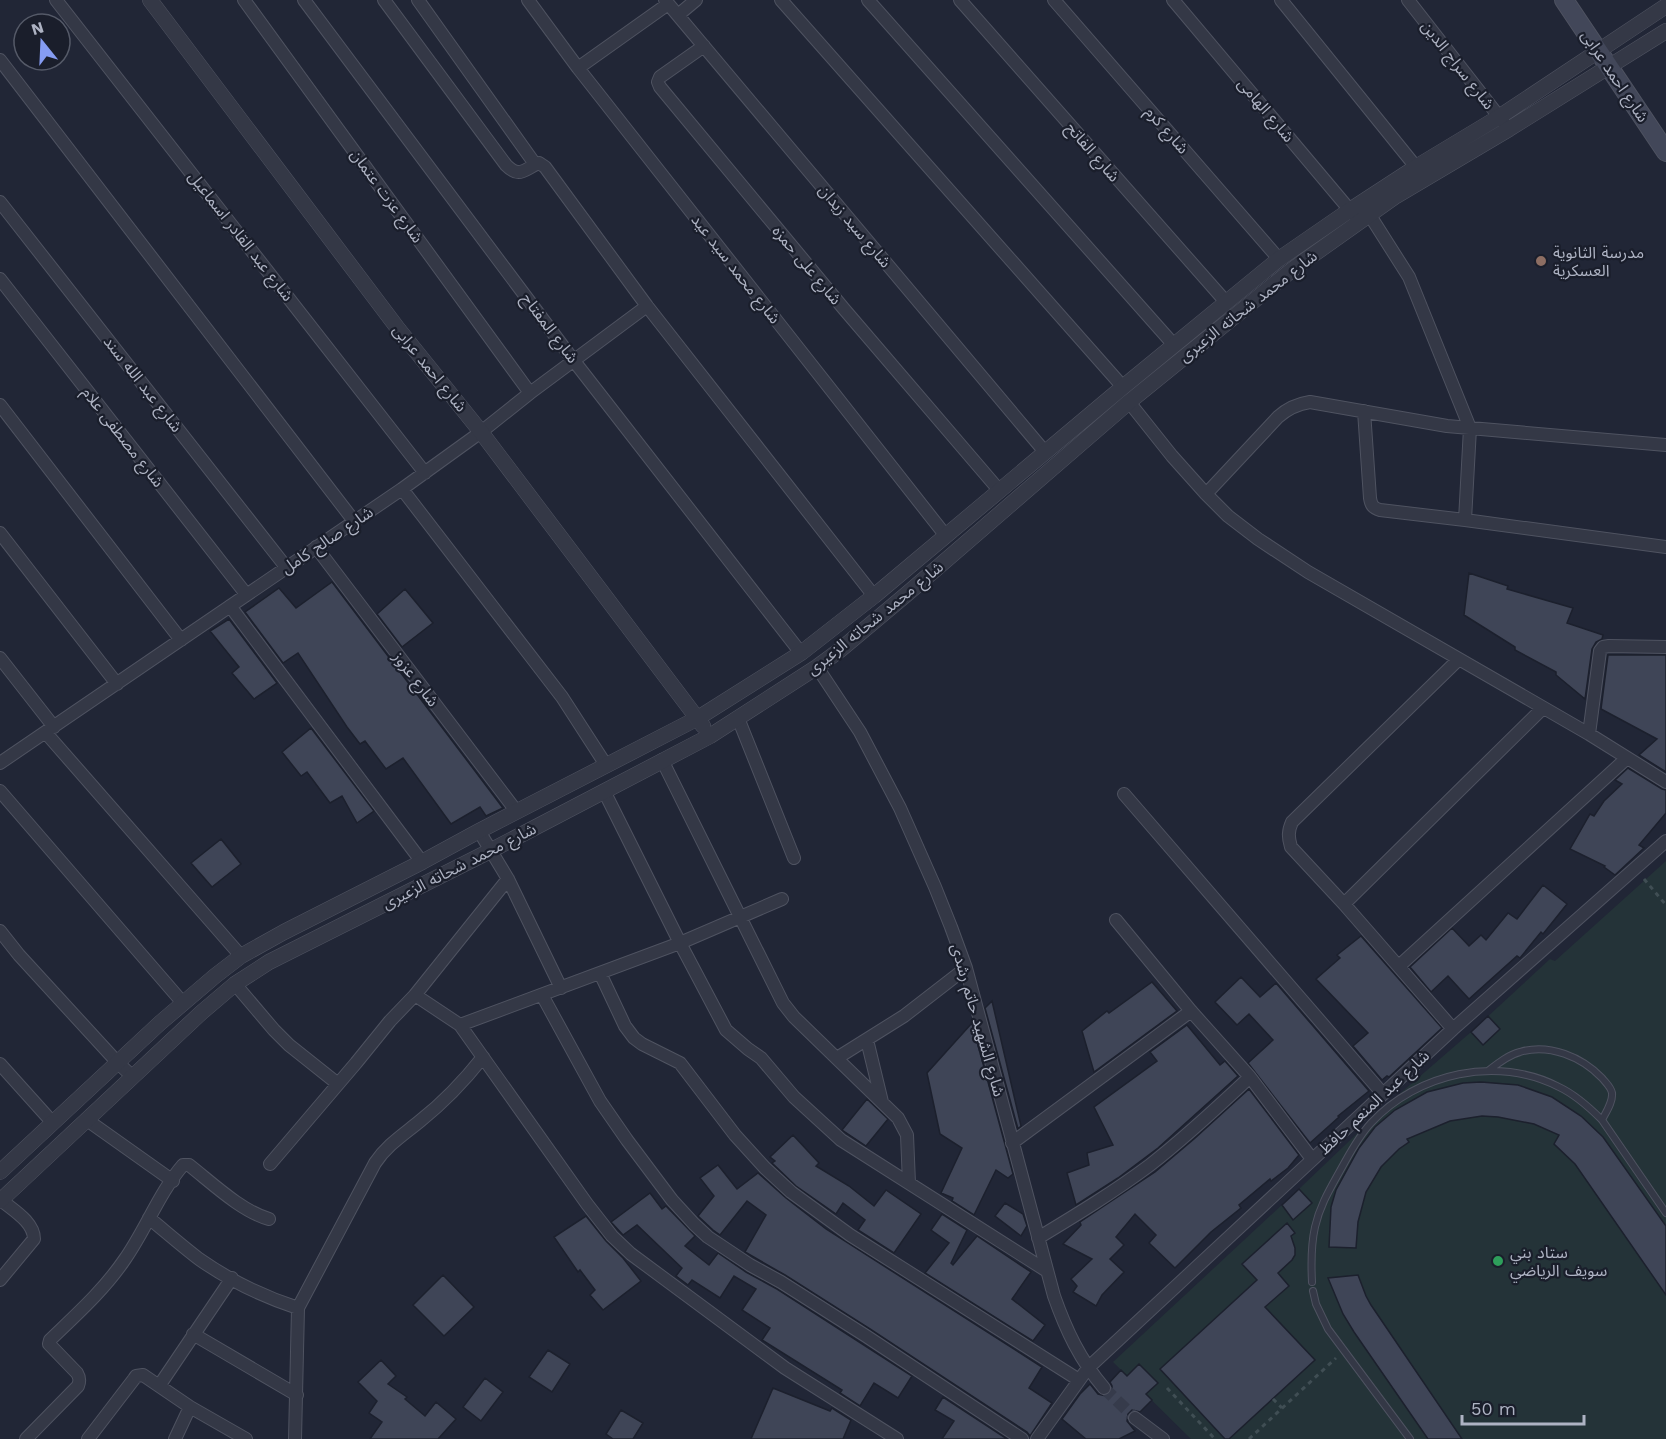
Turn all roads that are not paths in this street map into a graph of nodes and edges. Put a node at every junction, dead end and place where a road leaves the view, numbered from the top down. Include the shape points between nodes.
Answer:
1 (56, 0) edge
2 (150, 0) edge
3 (244, 0) edge
4 (304, 0) edge
5 (384, 0) edge
6 (418, 0) edge
7 (528, 0) edge
8 (696, 0) edge
9 (781, 0) edge
10 (868, 0) edge
11 (960, 0) edge
12 (1054, 0) edge
13 (1173, 0) edge
14 (1281, 0) edge
15 (1408, 0) edge
16 (1564, 0) edge
17 (667, 2) edge
18 (1666, 6) edge
19 (678, 15) junction
20 (1666, 31) edge
21 (704, 46) junction
22 (1598, 51) junction
23 (0, 60) edge
24 (578, 68) junction
25 (1608, 68) junction
26 (1504, 123) junction
27 (1666, 153) edge
28 (535, 164) junction
29 (1416, 167) junction
30 (0, 202) edge
31 (1359, 215) junction
32 (1279, 259) junction
33 (0, 279) edge
34 (1226, 302) junction
35 (646, 306) junction
36 (1174, 345) junction
37 (574, 361) junction
38 (1123, 387) junction
39 (530, 393) junction
40 (1129, 402) junction
41 (0, 405) edge
42 (1364, 411) junction
43 (1470, 428) junction
44 (481, 432) junction
45 (1666, 445) edge
46 (1045, 452) junction
47 (425, 473) junction
48 (402, 489) junction
49 (999, 490) junction
50 (1206, 494) junction
51 (1465, 520) junction
52 (354, 521) junction
53 (0, 533) edge
54 (946, 536) junction
55 (316, 547) junction
56 (1666, 547) edge
57 (286, 567) junction
58 (896, 578) junction
59 (908, 593) junction
60 (246, 594) junction
61 (872, 598) junction
62 (230, 606) junction
63 (879, 617) junction
64 (181, 640) junction
65 (1666, 647) edge
66 (801, 653) junction
67 (0, 658) edge
68 (1459, 659) junction
69 (817, 667) junction
70 (117, 684) junction
71 (1543, 708) junction
72 (698, 718) junction
73 (738, 718) junction
74 (50, 730) junction
75 (1589, 734) junction
76 (710, 736) junction
77 (1628, 758) junction
78 (662, 760) junction
79 (0, 763) edge
80 (606, 765) junction
81 (1665, 779) edge
82 (0, 791) edge
83 (604, 791) junction
84 (1124, 794) dead end
85 (517, 812) junction
86 (479, 831) junction
87 (1666, 841) edge
88 (492, 850) junction
89 (794, 858) dead end
90 (422, 862) junction
91 (508, 879) junction
92 (782, 899) dead end
93 (1344, 904) junction
94 (741, 916) junction
95 (1116, 921) dead end
96 (0, 931) edge
97 (680, 943) junction
98 (241, 956) junction
99 (1399, 966) junction
100 (966, 968) junction
101 (600, 973) junction
102 (235, 984) junction
103 (561, 988) junction
104 (415, 995) junction
105 (542, 995) junction
106 (183, 1003) junction
107 (1191, 1011) junction
108 (460, 1025) junction
109 (1453, 1029) junction
110 (867, 1040) junction
111 (483, 1057) junction
112 (837, 1058) junction
113 (118, 1063) junction
114 (0, 1064) edge
115 (1488, 1071) junction
116 (133, 1077) junction
117 (1250, 1077) junction
118 (338, 1084) junction
119 (1383, 1094) junction
120 (882, 1102) junction
121 (87, 1120) junction
122 (1602, 1120) junction
123 (53, 1123) junction
124 (1012, 1143) junction
125 (1312, 1159) junction
126 (270, 1164) dead end
127 (0, 1172) edge
128 (172, 1180) junction
129 (909, 1183) junction
130 (1, 1200) edge
131 (1666, 1213) edge
132 (149, 1218) junction
133 (269, 1219) dead end
134 (1038, 1238) junction
135 (1047, 1271) junction
136 (232, 1278) junction
137 (0, 1280) edge
138 (1312, 1282) dead end
139 (1313, 1290) dead end
140 (298, 1308) junction
141 (194, 1334) junction
142 (1088, 1368) junction
143 (1079, 1380) junction
144 (159, 1386) junction
145 (1104, 1388) tunnel mouth
146 (297, 1395) junction
147 (190, 1407) junction
148 (1134, 1418) tunnel mouth
149 (26, 1439) edge
150 (88, 1439) edge
151 (176, 1439) edge
152 (246, 1439) edge
153 (296, 1439) edge
154 (897, 1439) edge
155 (1022, 1439) edge
156 (1037, 1439) edge
157 (1163, 1439) edge
158 (1410, 1439) edge

1 - 47 street, شارع عبد القادر اسماعيل
2 - 44 street, شارع احمد عرابى via 399,330
3 - 39 street, شارع عزت عتمان
4 - 37 street, شارع المفتاح
5 - 28 street via 506,165 521,173
6 - 28 street
7 - 24 street, شارع محمد سيد عيد
8 - 19 street
9 - 38 street
10 - 36 street
11 - 34 street, شارع الفاتح
12 - 32 street, شارع كرم
13 - 31 street, شارع الهامى
14 - 29 street
15 - 26 street, شارع سراج الدين
16 - 22 main road, شارع احمد عرابى
17 - 19 street, شارع سيد زيدان
17 - 24 street
18 - 22 street, شارع محمد شحاته الزعيرى
19 - 21 street, شارع سيد زيدان
20 - 25 street, شارع محمد شحاته الزعيرى
21 - 46 street, شارع سيد زيدان
21 - 49 street, شارع على حمزه via 660,77 660,87
22 - 25 main road, شارع احمد عرابى
22 - 26 street, شارع محمد شحاته الزعيرى
23 - 52 street
24 - 54 street, شارع محمد سيد عيد
25 - 26 street, شارع محمد شحاته الزعيرى
25 - 27 main road, شارع احمد عرابى
26 - 29 street, شارع محمد شحاته الزعيرى
26 - 31 street, شارع محمد شحاته الزعيرى via 1431,174
28 - 35 street via 545,167
29 - 31 street, شارع محمد شحاته الزعيرى
30 - 57 street, شارع عبد الله سند
31 - 32 street, شارع محمد شحاته الزعيرى
31 - 40 street, شارع محمد شحاته الزعيرى
31 - 43 street, شارع الهامى via 1409,277
32 - 34 street, شارع محمد شحاته الزعيرى
33 - 60 street, شارع مصطفى علام
34 - 36 street, شارع محمد شحاته الزعيرى
35 - 37 street, شارع صالح كامل
35 - 61 street
36 - 38 street, شارع محمد شحاته الزعيرى
37 - 39 street, شارع صالح كامل
37 - 66 street, شارع المفتاح
38 - 46 street, شارع محمد شحاته الزعيرى
39 - 44 street, شارع صالح كامل
40 - 50 street
40 - 59 street, شارع محمد شحاته الزعيرى
41 - 64 street
42 - 43 street
42 - 50 street via 1310,402 1287,409
42 - 51 street via 1374,508
43 - 45 street
43 - 51 street
44 - 47 street, شارع صالح كامل
44 - 72 street, شارع احمد عرابى
46 - 49 street, شارع محمد شحاته الزعيرى
47 - 48 street, شارع صالح كامل
48 - 52 street, شارع صالح كامل
48 - 80 street via 562,697
49 - 54 street, شارع محمد شحاته الزعيرى
50 - 68 street via 1258,539 1308,572
51 - 56 street
52 - 55 street, شارع صالح كامل
53 - 70 street
54 - 58 street, شارع محمد شحاته الزعيرى
55 - 57 street, شارع صالح كامل
55 - 85 street, شارع عزوز
57 - 60 street, شارع صالح كامل
58 - 59 street via 895,590
58 - 61 street, شارع محمد شحاته الزعيرى
59 - 63 street, شارع محمد شحاته الزعيرى
60 - 62 street, شارع صالح كامل
61 - 63 street via 880,604
61 - 66 street, شارع محمد شحاته الزعيرى
62 - 64 street, شارع صالح كامل
62 - 90 street
63 - 69 street, شارع محمد شحاته الزعيرى
64 - 70 street, شارع صالح كامل
65 - 75 street via 1604,647 1599,657
66 - 72 street, شارع محمد شحاته الزعيرى
67 - 74 street
68 - 71 street
68 - 93 street via 1292,822 1288,838 1292,847
69 - 73 street, شارع محمد شحاته الزعيرى
69 - 100 street, شارع الشهيد حاتم رشدى via 860,732 900,808
70 - 74 street, شارع صالح كامل
71 - 75 street
71 - 93 street
72 - 76 street, شارع احمد عرابى
72 - 80 street, شارع محمد شحاته الزعيرى
73 - 76 street, شارع محمد شحاته الزعيرى
73 - 89 street
74 - 79 street, شارع صالح كامل
74 - 98 street
75 - 77 street
76 - 78 street, شارع محمد شحاته الزعيرى
77 - 81 street
77 - 99 street
78 - 83 street, شارع محمد شحاته الزعيرى
78 - 94 street
80 - 85 street, شارع محمد شحاته الزعيرى
82 - 106 street
83 - 88 street, شارع محمد شحاته الزعيرى
83 - 97 street
84 - 119 street
85 - 86 street, شارع محمد شحاته الزعيرى
86 - 88 street
86 - 90 street, شارع محمد شحاته الزعيرى
87 - 109 street, شارع عبد المنعم حافظ
88 - 91 street
88 - 102 street, شارع محمد شحاته الزعيرى via 280,956
90 - 98 street, شارع محمد شحاته الزعيرى
91 - 103 street
91 - 104 street
92 - 94 street
93 - 99 street
94 - 97 street
94 - 112 street via 783,1003
95 - 107 street
96 - 113 street
97 - 101 street
97 - 129 street via 726,1030 761,1058 794,1097 841,1140
98 - 106 street, شارع محمد شحاته الزعيرى
99 - 109 street
100 - 110 street
100 - 124 street, شارع الشهيد حاتم رشدى
101 - 103 street
101 - 143 street via 634,1038 680,1063 735,1135 790,1192 850,1236
102 - 116 street, شارع محمد شحاته الزعيرى
102 - 118 street via 289,1045
103 - 105 street
104 - 108 street
104 - 118 street
105 - 108 street
105 - 155 street via 600,1101 693,1224 750,1265
106 - 113 street, شارع محمد شحاته الزعيرى
107 - 117 street
107 - 124 street
108 - 111 street
109 - 119 street, شارع عبد المنعم حافظ
110 - 112 street
110 - 120 street
111 - 140 street via 448,1097 384,1150
111 - 154 street via 587,1204 631,1254 785,1368
112 - 120 street
113 - 116 street
113 - 123 street, شارع محمد شحاته الزعيرى
114 - 123 street
115 - 122 lane via 1524,1074 1558,1086
115 - 122 lane via 1521,1051 1567,1054 1596,1072 1611,1090 1612,1099
115 - 138 lane via 1450,1076 1415,1089 1384,1110 1365,1131 1348,1154 1320,1210 1312,1246
116 - 121 street, شارع محمد شحاته الزعيرى
117 - 125 street
117 - 134 street via 1150,1165
118 - 126 street
119 - 125 street, شارع عبد المنعم حافظ
120 - 129 street via 898,1118 907,1135
121 - 128 street
121 - 130 street, شارع محمد شحاته الزعيرى
122 - 131 lane
123 - 127 street, شارع محمد شحاته الزعيرى
124 - 134 street, شارع الشهيد حاتم رشدى
125 - 142 street, شارع عبد المنعم حافظ
128 - 132 street
128 - 133 street via 183,1165 189,1165 249,1210
129 - 135 street
130 - 137 street via 30,1225 34,1239
132 - 136 street via 199,1259
132 - 149 street via 110,1281 50,1340 49,1344 77,1373 80,1382
134 - 135 street, شارع الشهيد حاتم رشدى
135 - 142 street, شارع الشهيد حاتم رشدى via 1062,1321
136 - 140 street
136 - 141 street
139 - 158 lane via 1328,1329
140 - 146 street
141 - 144 street
141 - 146 street
142 - 143 street, شارع عبد المنعم حافظ
142 - 145 street, شارع الشهيد حاتم رشدى
143 - 156 street, شارع عبد المنعم حافظ
144 - 147 street
144 - 150 street via 143,1375 136,1376
146 - 153 street
147 - 151 street
147 - 152 street
148 - 157 street

